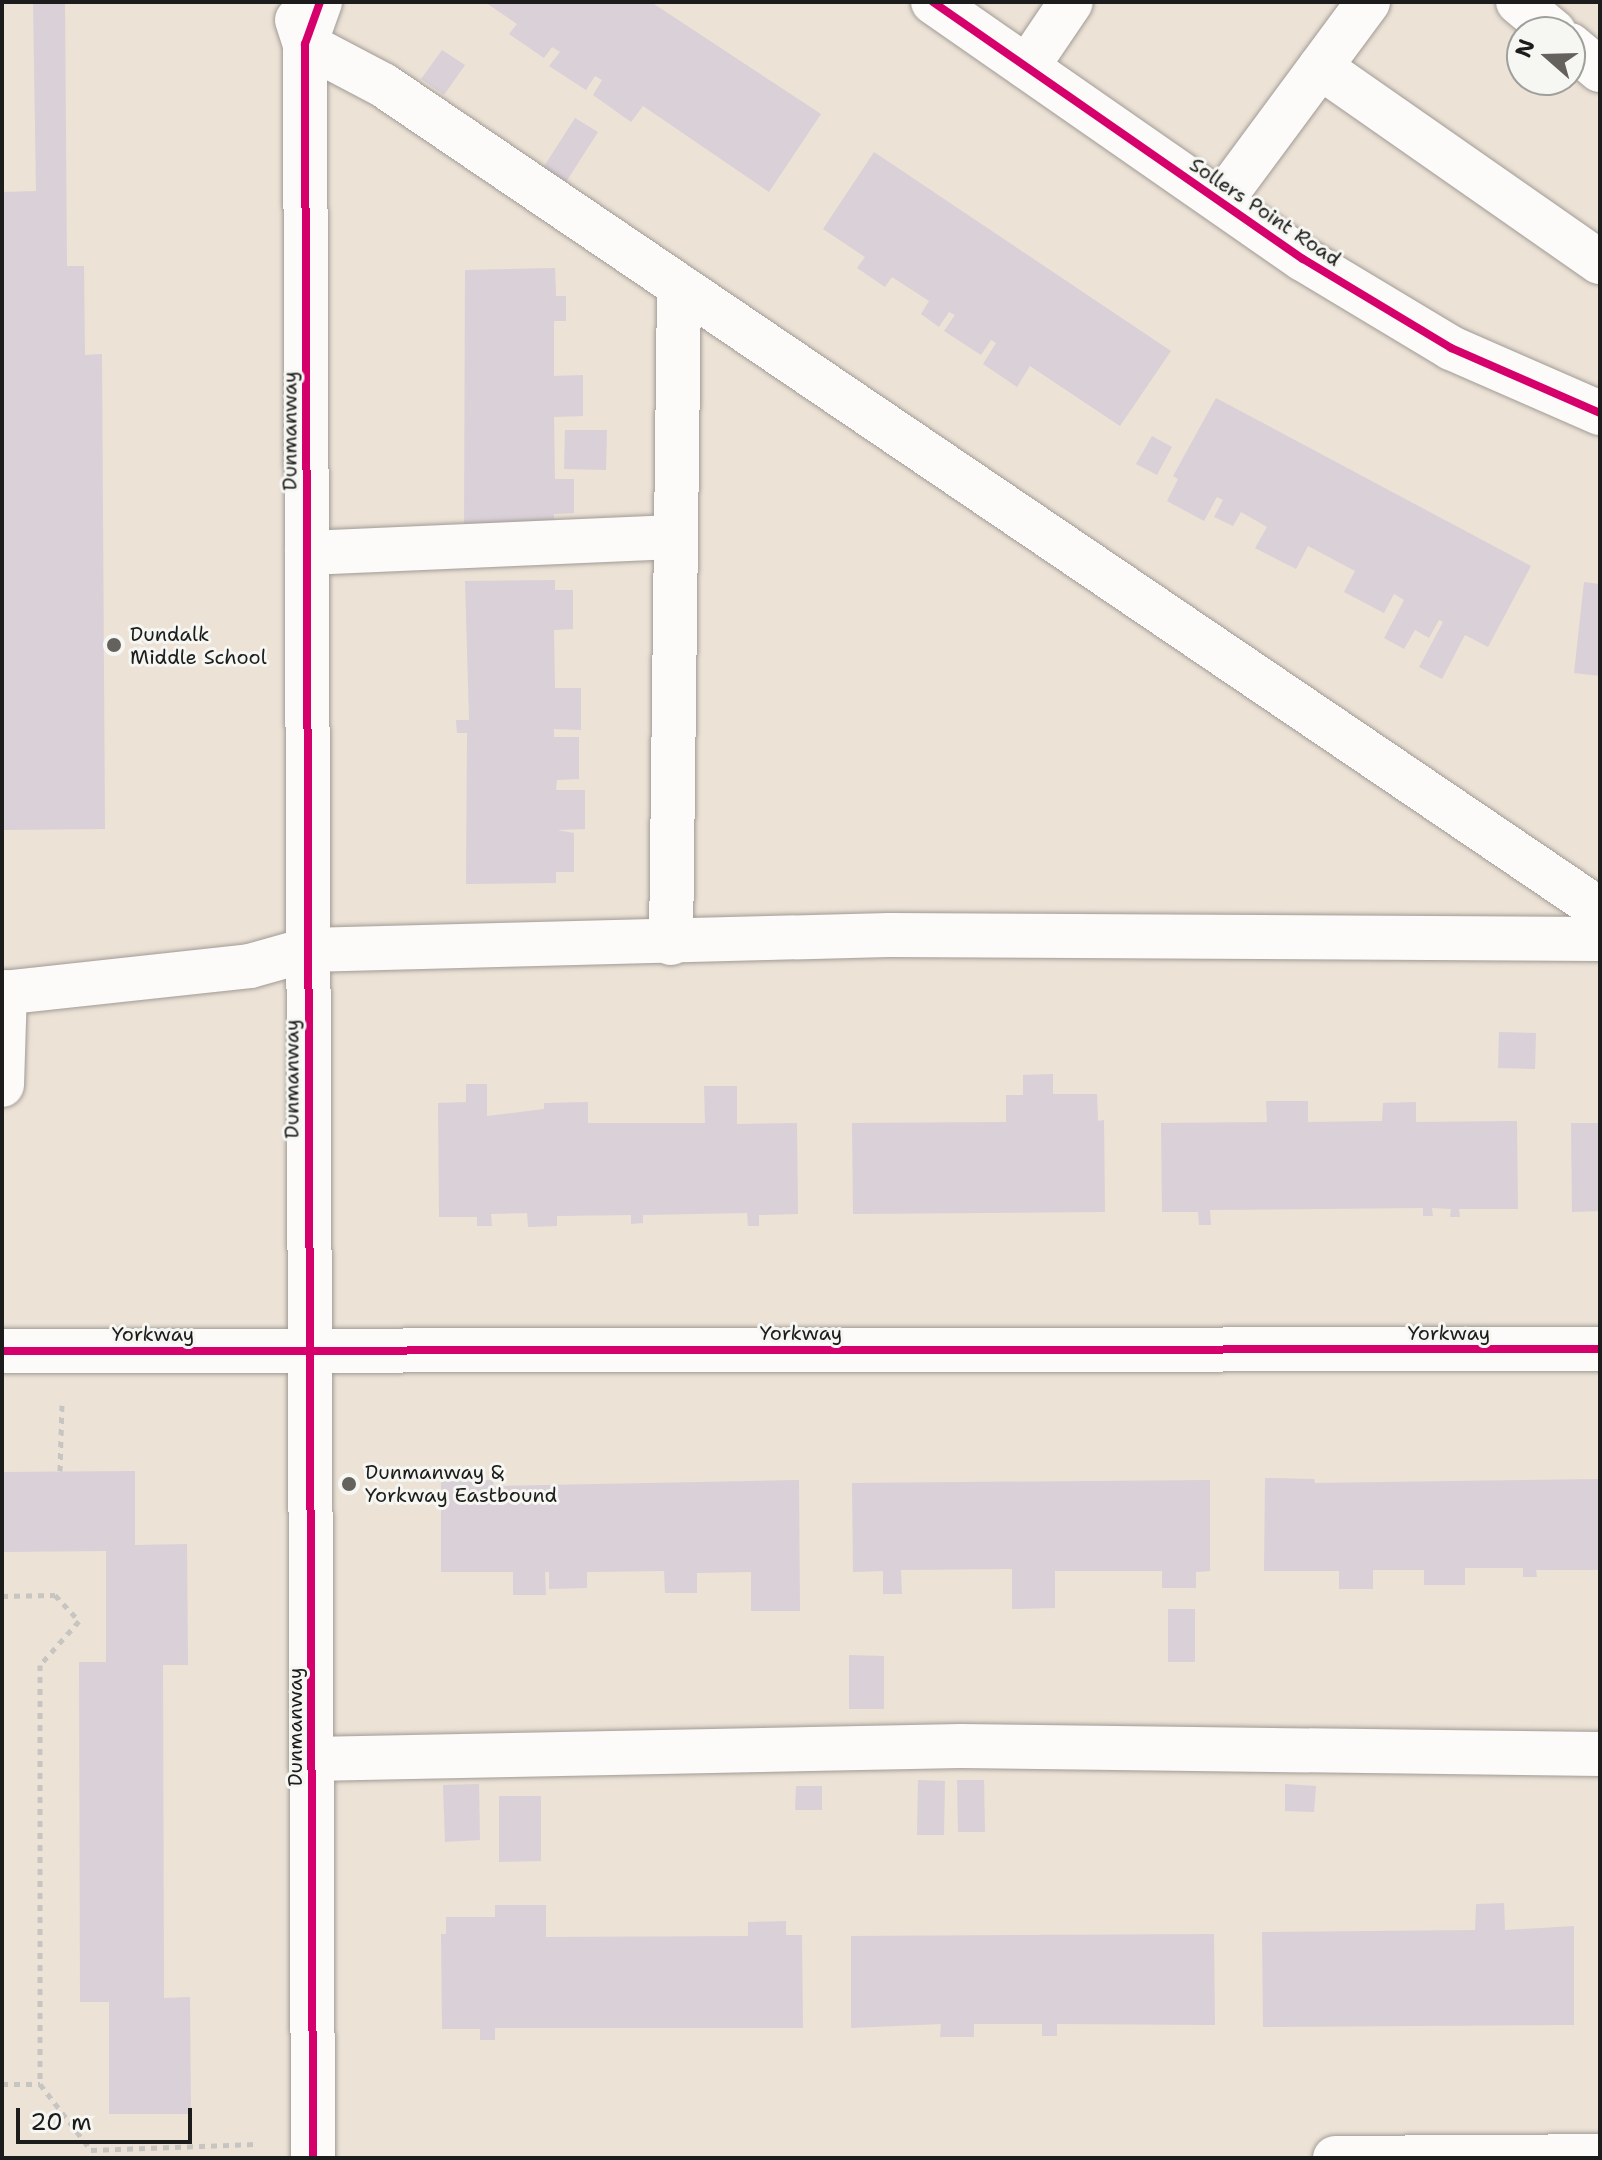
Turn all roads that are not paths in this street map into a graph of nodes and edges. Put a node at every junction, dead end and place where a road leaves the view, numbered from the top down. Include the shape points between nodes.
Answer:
1 (293, 2) edge
2 (320, 2) edge
3 (933, 2) edge
4 (1071, 2) edge
5 (1368, 2) edge
6 (1518, 2) edge
7 (1535, 16) edge
8 (305, 44) junction
9 (1027, 67) junction
10 (1320, 67) junction
11 (1221, 201) junction
12 (1600, 262) edge
13 (679, 288) junction
14 (1600, 413) edge
15 (675, 537) junction
16 (307, 553) junction
17 (1600, 910) edge
18 (1600, 939) edge
19 (671, 943) junction
20 (307, 950) junction
21 (4, 993) edge
22 (2, 1085) edge
23 (308, 1349) junction
24 (1600, 1349) edge
25 (2, 1351) edge
26 (1600, 1754) edge
27 (311, 1759) junction
28 (1600, 2156) edge
29 (313, 2158) edge
30 (1335, 2158) edge

1 - 8 street
2 - 8 street, Dunmanway
3 - 9 street, Sollers Point Road
4 - 9 street
5 - 10 street
6 - 7 street
8 - 13 street via 383,85
8 - 16 street, Dunmanway
9 - 11 street, Sollers Point Road
10 - 11 street
10 - 12 street
11 - 14 street, Sollers Point Road via 1303,259 1451,348
13 - 15 street
13 - 17 street
15 - 16 street
15 - 19 street
16 - 20 street, Dunmanway
18 - 19 street via 889,935
19 - 20 street
20 - 21 street via 250,966
20 - 23 street, Dunmanway
21 - 22 street
23 - 24 street, Yorkway
23 - 25 street, Yorkway
23 - 27 street, Dunmanway
26 - 27 street via 961,1746
27 - 29 street, Dunmanway
28 - 30 street

